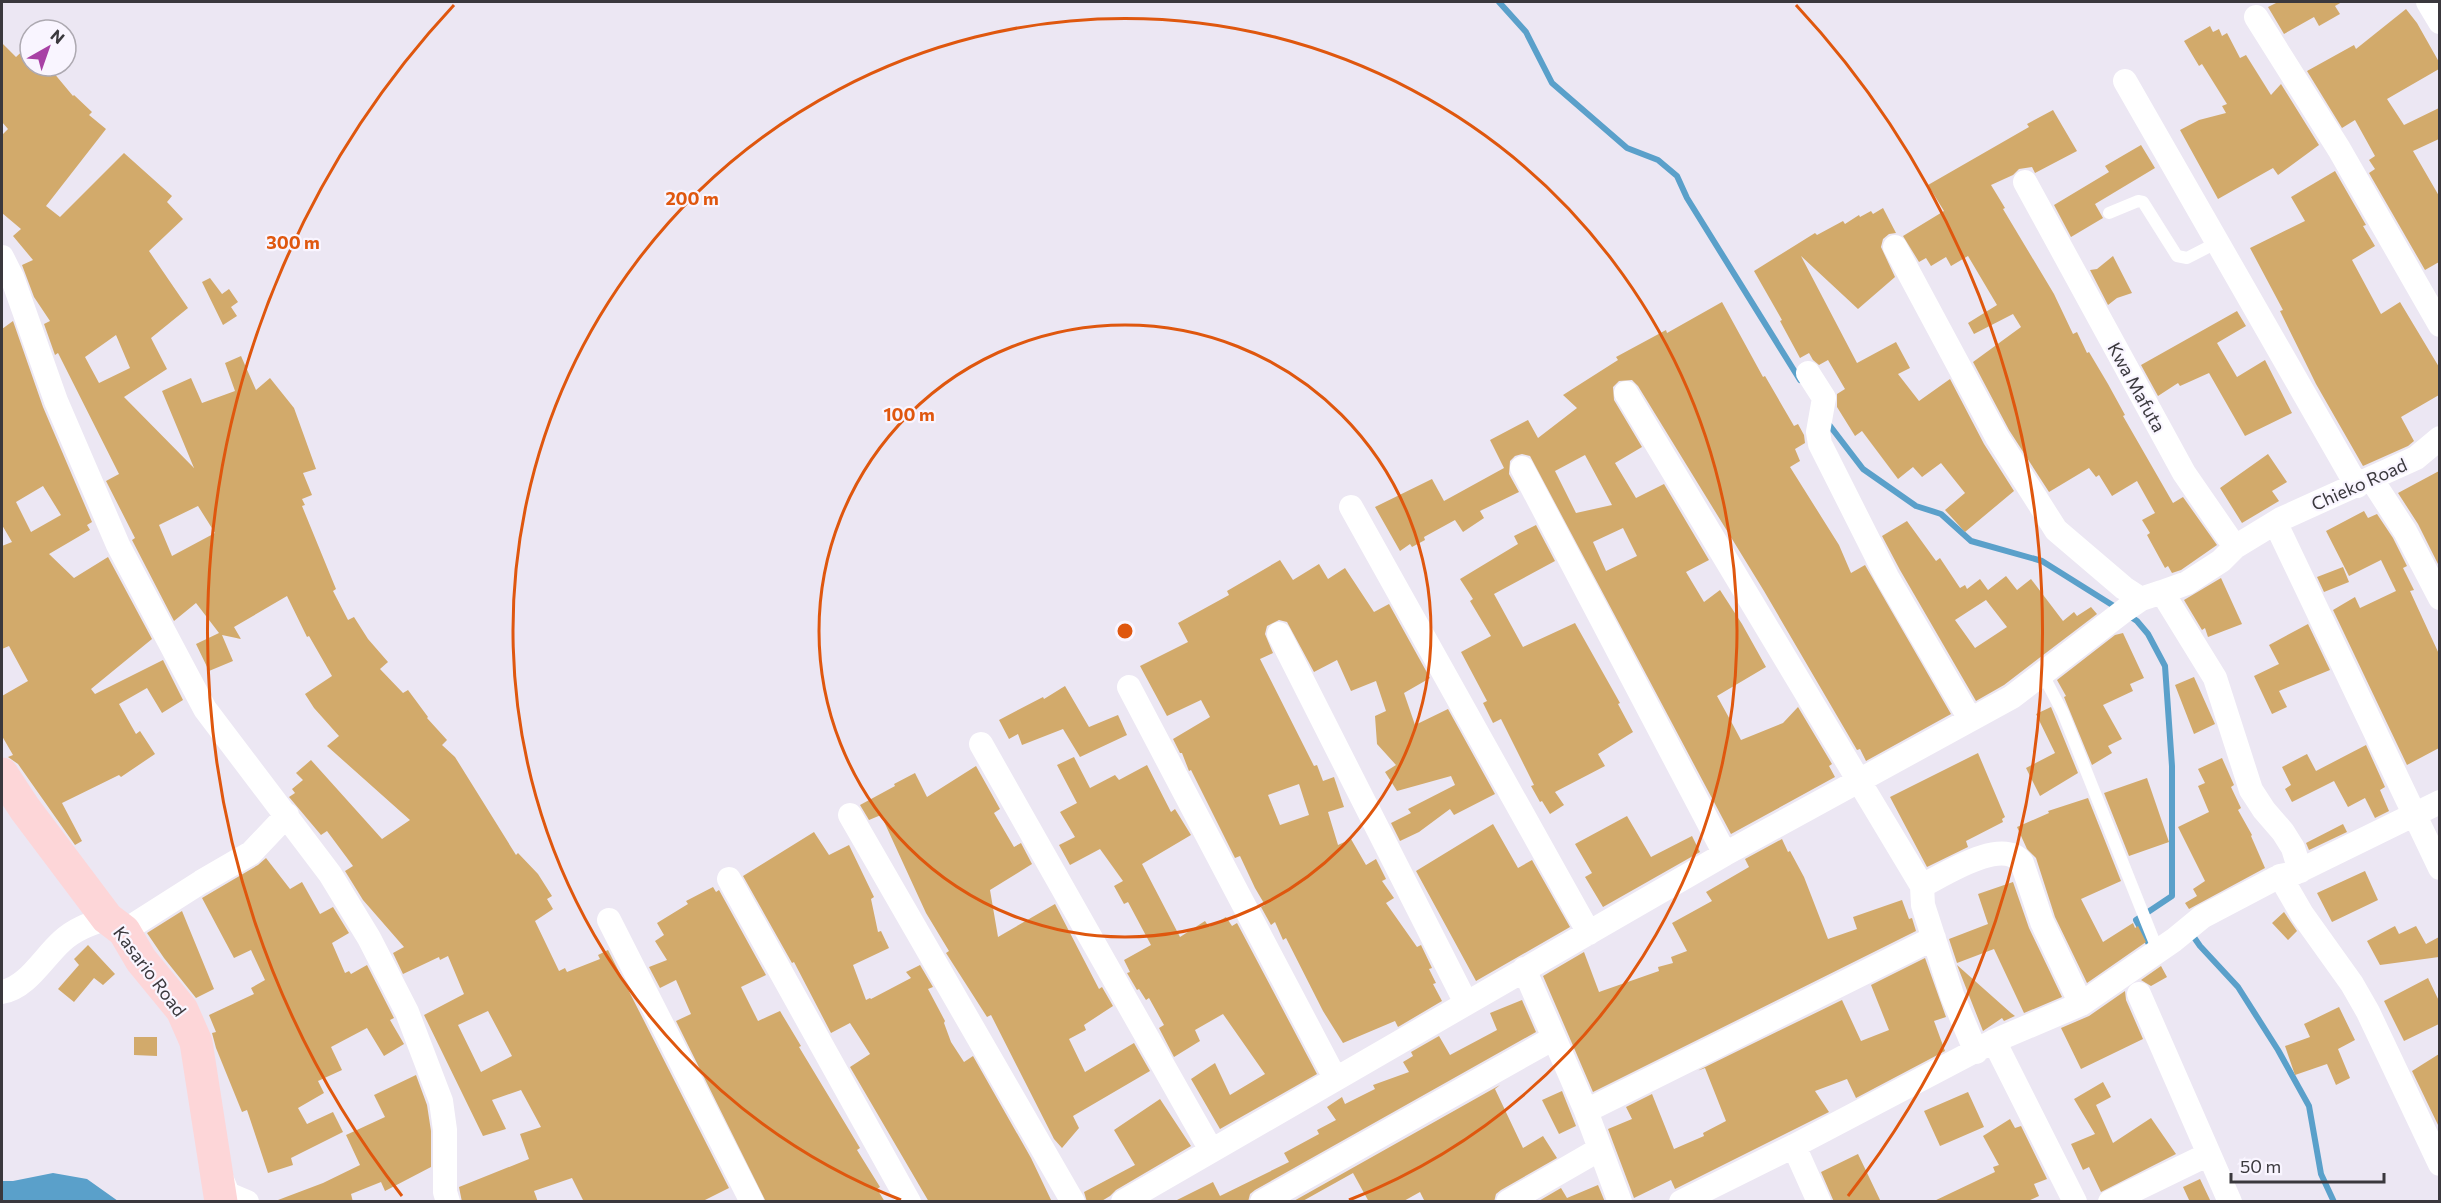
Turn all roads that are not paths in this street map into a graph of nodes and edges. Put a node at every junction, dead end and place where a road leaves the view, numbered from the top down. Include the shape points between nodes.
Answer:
1 (2428, 2) edge
2 (2256, 17) dead end
3 (2439, 22) edge
4 (2125, 81) dead end
5 (2025, 182) dead end
6 (2109, 213) dead end
7 (2218, 242) junction
8 (1895, 247) dead end
9 (2, 257) edge
10 (2439, 326) edge
11 (1808, 373) dead end
12 (1626, 393) dead end
13 (2439, 438) edge
14 (1522, 468) dead end
15 (2365, 483) junction
16 (1351, 507) dead end
17 (2276, 524) junction
18 (2235, 547) junction
19 (2439, 598) edge
20 (2137, 604) junction
21 (1279, 634) dead end
22 (2042, 674) junction
23 (1129, 687) dead end
24 (1970, 719) junction
25 (981, 744) dead end
26 (2, 774) edge
27 (1859, 781) junction
28 (2439, 802) edge
29 (2414, 814) junction
30 (287, 815) junction
31 (850, 815) dead end
32 (1725, 854) junction
33 (2439, 868) edge
34 (2290, 873) junction
35 (729, 879) dead end
36 (1922, 886) junction
37 (609, 920) dead end
38 (116, 925) junction
39 (1589, 933) junction
40 (1934, 938) junction
41 (2166, 946) junction
42 (1524, 969) junction
43 (2, 992) edge
44 (2139, 994) dead end
45 (1466, 1003) junction
46 (2081, 1004) junction
47 (1554, 1038) junction
48 (1985, 1047) junction
49 (1335, 1078) junction
50 (1586, 1111) junction
51 (1794, 1146) junction
52 (1600, 1149) junction
53 (1211, 1150) junction
54 (2209, 1154) junction
55 (215, 1164) junction
56 (2439, 1164) edge
57 (221, 1202) edge
58 (247, 1202) edge
59 (448, 1202) edge
60 (752, 1202) edge
61 (909, 1202) edge
62 (1073, 1202) edge
63 (1123, 1202) edge
64 (1262, 1202) edge
65 (1508, 1202) edge
66 (1620, 1202) edge
67 (1681, 1202) edge
68 (1819, 1202) edge
69 (2075, 1202) edge
70 (2110, 1202) edge
71 (2230, 1202) edge

1 - 3 street
2 - 10 street via 2338,149
4 - 7 street
5 - 18 street, Kwa Mafuta via 2184,473
6 - 7 lane via 2144,202 2176,256 2187,258
7 - 15 street
8 - 20 street via 1996,437 2056,530 2124,588
9 - 30 street via 56,401 118,545 205,709
11 - 24 street via 1824,398 1820,444 1887,577
12 - 27 street
13 - 15 street, Chieko Road via 2416,458
14 - 32 street
15 - 17 street, Chieko Road
15 - 19 street via 2405,531
16 - 39 street
17 - 18 street
17 - 29 street
18 - 20 street via 2187,583
20 - 22 street
20 - 34 street via 2215,678 2251,790 2292,848
21 - 45 street
22 - 24 street via 2012,697
22 - 41 lane
23 - 49 street
24 - 27 street
25 - 53 street
26 - 38 street, Kasario Road via 24,809
27 - 32 street
27 - 36 street
28 - 29 street
29 - 33 street
29 - 34 street
30 - 38 street via 250,853
30 - 59 street via 330,874 407,1012 441,1101
31 - 62 street
32 - 39 street
34 - 41 street via 2202,917
34 - 56 street via 2302,914 2368,1012
35 - 61 street
36 - 40 street via 1923,905
36 - 46 street via 1994,854 2017,856 2042,922
37 - 60 street
38 - 43 street via 81,927 20,985
38 - 55 street, Kasario Road via 182,1010 196,1042
39 - 42 street
40 - 48 street via 1952,995
40 - 50 street
41 - 46 street
42 - 45 street
42 - 47 street
44 - 54 street
45 - 49 street
46 - 48 street
47 - 50 street
47 - 64 street
48 - 51 street
48 - 69 street
49 - 53 street
50 - 52 street
51 - 67 street
51 - 68 street
52 - 65 street
52 - 66 street
53 - 63 street
54 - 70 street
54 - 71 street
55 - 57 street, Kasario Road
55 - 58 street via 228,1194

